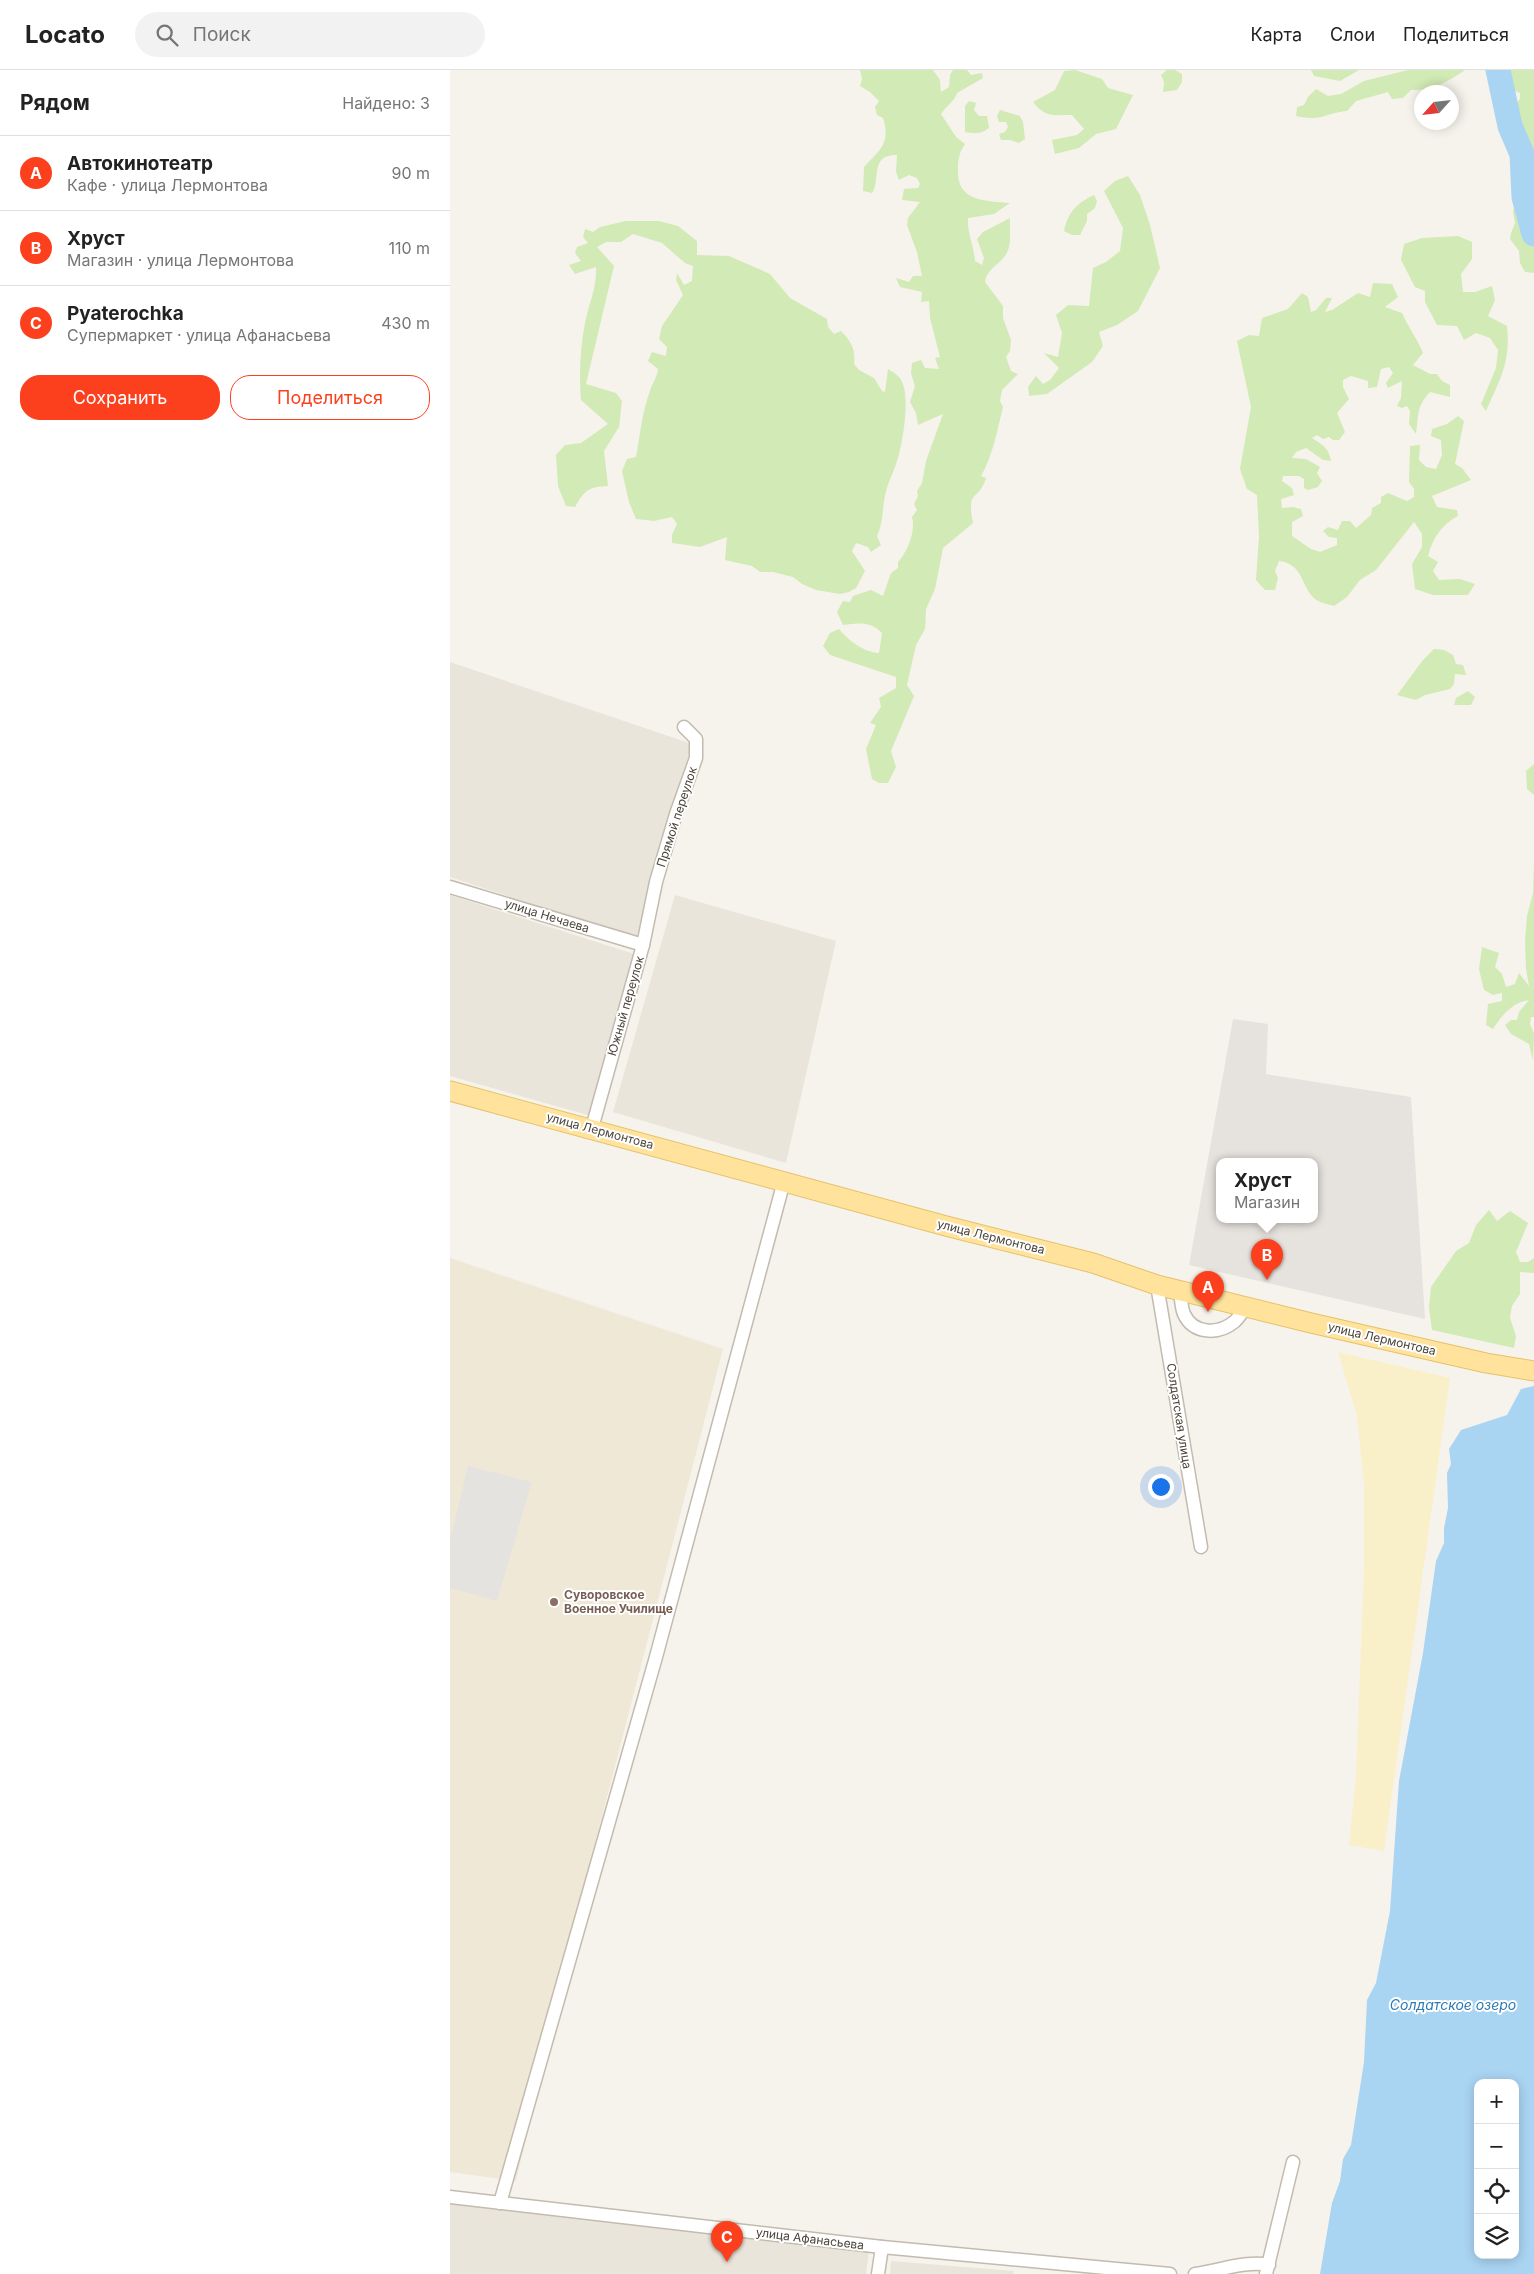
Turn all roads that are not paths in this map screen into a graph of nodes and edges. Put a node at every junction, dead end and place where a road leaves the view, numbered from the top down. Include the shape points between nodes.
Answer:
1 (684, 727) dead end
2 (656, 882) joint
3 (450, 887) edge
4 (644, 945) junction
5 (450, 1091) edge
6 (592, 1128) junction
7 (784, 1181) junction
8 (1157, 1285) junction
9 (1180, 1290) junction
10 (1246, 1307) junction
11 (1534, 1371) edge
12 (1201, 1547) dead end
13 (1293, 2162) dead end
14 (450, 2197) edge
15 (500, 2203) junction
16 (882, 2247) junction
17 (1267, 2270) edge
18 (878, 2274) edge
19 (1170, 2274) edge
20 (1195, 2274) edge

1 - 2 street, Прямой переулок via 696,739 696,758
2 - 4 street, Южный переулок
3 - 4 street, улица Нечаева
4 - 6 street, Южный переулок
5 - 6 main road, улица Лермонтова
6 - 7 main road, улица Лермонтова
7 - 8 main road, улица Лермонтова via 1093,1264
7 - 15 street via 656,1657
8 - 9 main road, улица Лермонтова
8 - 12 street, Солдатская улица
9 - 10 main road, улица Лермонтова
9 - 10 street via 1183,1313 1193,1326 1207,1332 1235,1322
10 - 11 main road, улица Лермонтова via 1486,1363
13 - 17 street
14 - 15 street, улица Афанасьева
15 - 16 street, улица Афанасьева
16 - 18 street
16 - 19 street, улица Афанасьева
17 - 20 street via 1259,2263

